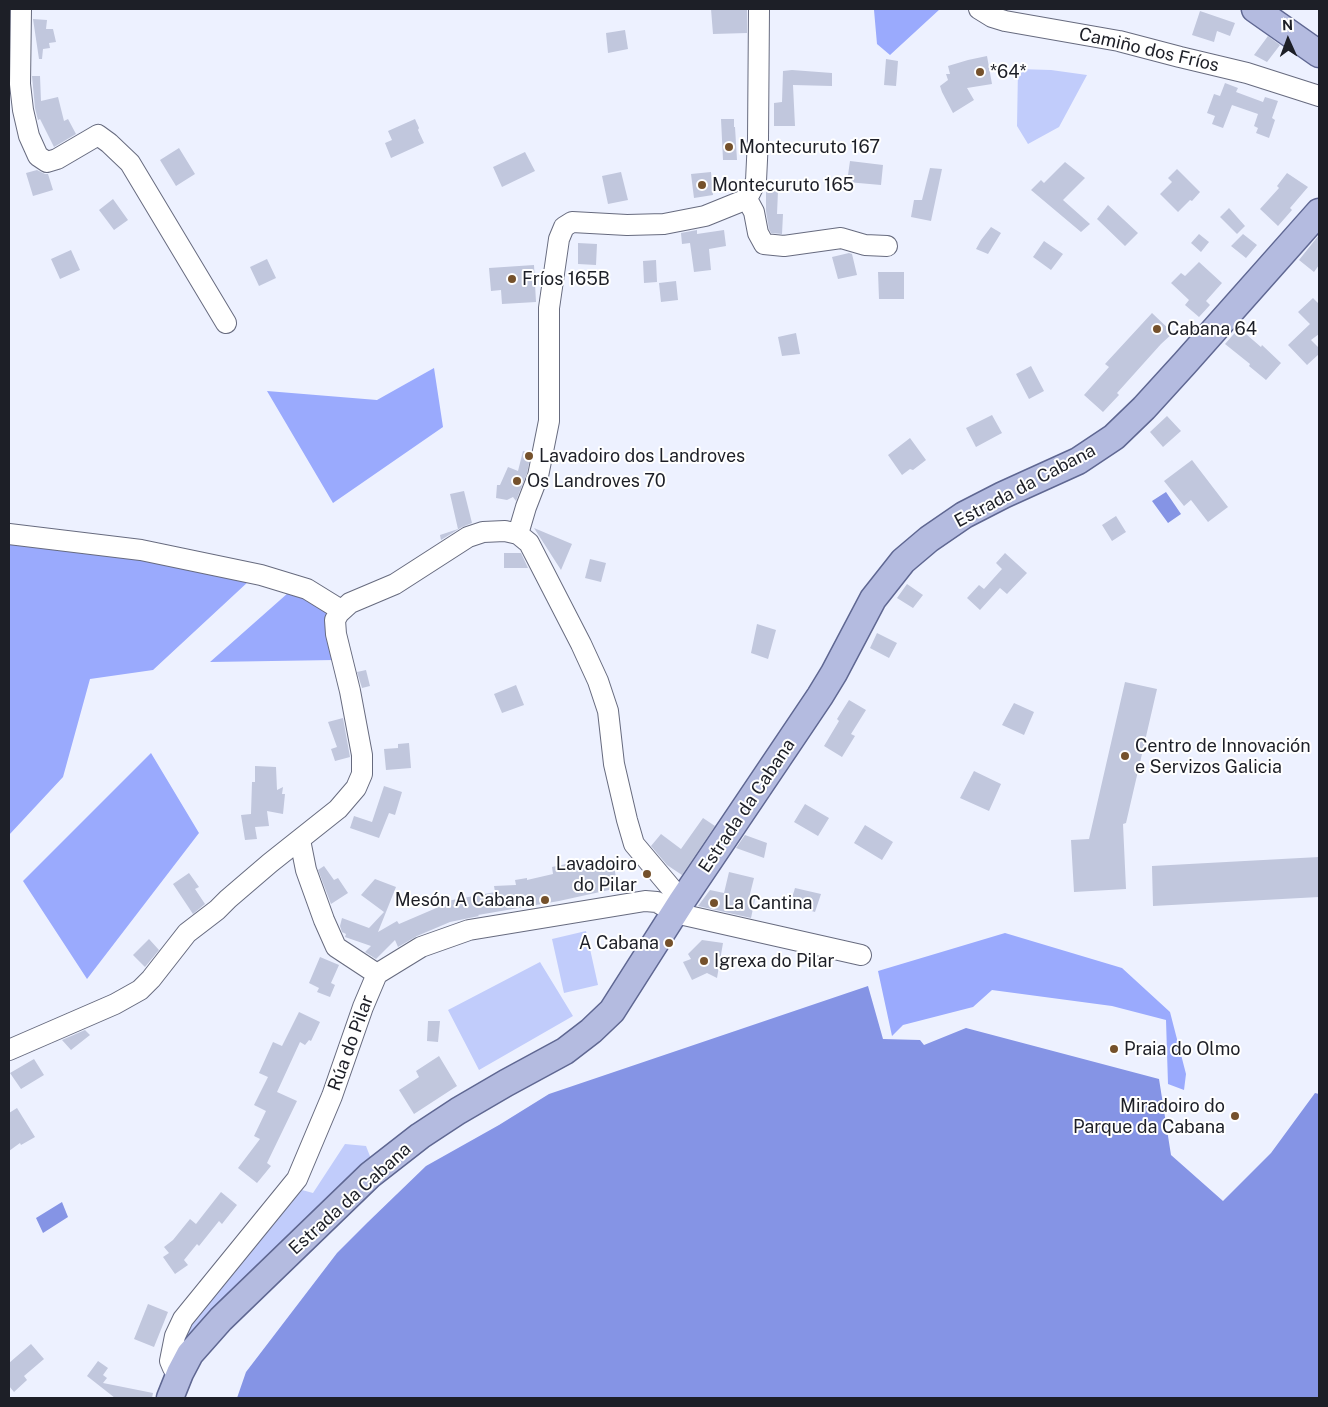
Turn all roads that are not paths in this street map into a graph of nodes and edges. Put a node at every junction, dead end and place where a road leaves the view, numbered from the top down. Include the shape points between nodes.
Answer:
1 (21, 9) edge
2 (759, 9) edge
3 (979, 9) edge
4 (1255, 9) edge
5 (1319, 54) edge
6 (1319, 96) edge
7 (747, 199) junction
8 (1319, 212) edge
9 (887, 246) dead end
10 (226, 323) dead end
11 (9, 534) edge
12 (518, 534) junction
13 (342, 610) junction
14 (300, 840) junction
15 (678, 907) junction
16 (861, 955) dead end
17 (376, 974) junction
18 (9, 1050) edge
19 (180, 1372) junction
20 (170, 1398) edge

1 - 10 street via 23,110 38,156 47,162 57,159 98,136 108,143 130,163
2 - 7 street via 756,181
3 - 6 street, Camiño dos Fríos via 1005,21 1119,41 1247,73
4 - 5 main road
7 - 9 street via 764,244 784,246 842,238 865,245
7 - 12 street via 705,216 664,224 572,222 564,227 559,239 549,308 549,421 538,476
8 - 15 main road, Estrada da Cabana via 1144,408 1114,437 1078,461 964,515 903,561 873,599 820,696
11 - 13 street via 141,550 261,575 307,589
12 - 13 street via 483,532 468,537 395,584 350,602
12 - 15 street via 529,543 598,681 608,711 614,764 634,844
13 - 14 street via 335,620 336,634 350,691 362,774 356,788 338,809
14 - 17 street via 306,870 336,947
14 - 18 street via 187,933 140,990
15 - 16 street, Rúa do Pilar
15 - 17 street, Rúa do Pilar via 645,901 469,930 421,947
15 - 19 main road, Estrada da Cabana via 612,1011 592,1031 565,1051 458,1110 370,1175 221,1319 190,1354
17 - 19 street, Rúa do Pilar via 332,1096 297,1179 183,1319 175,1336 170,1361
19 - 20 main road, Estrada da Cabana

